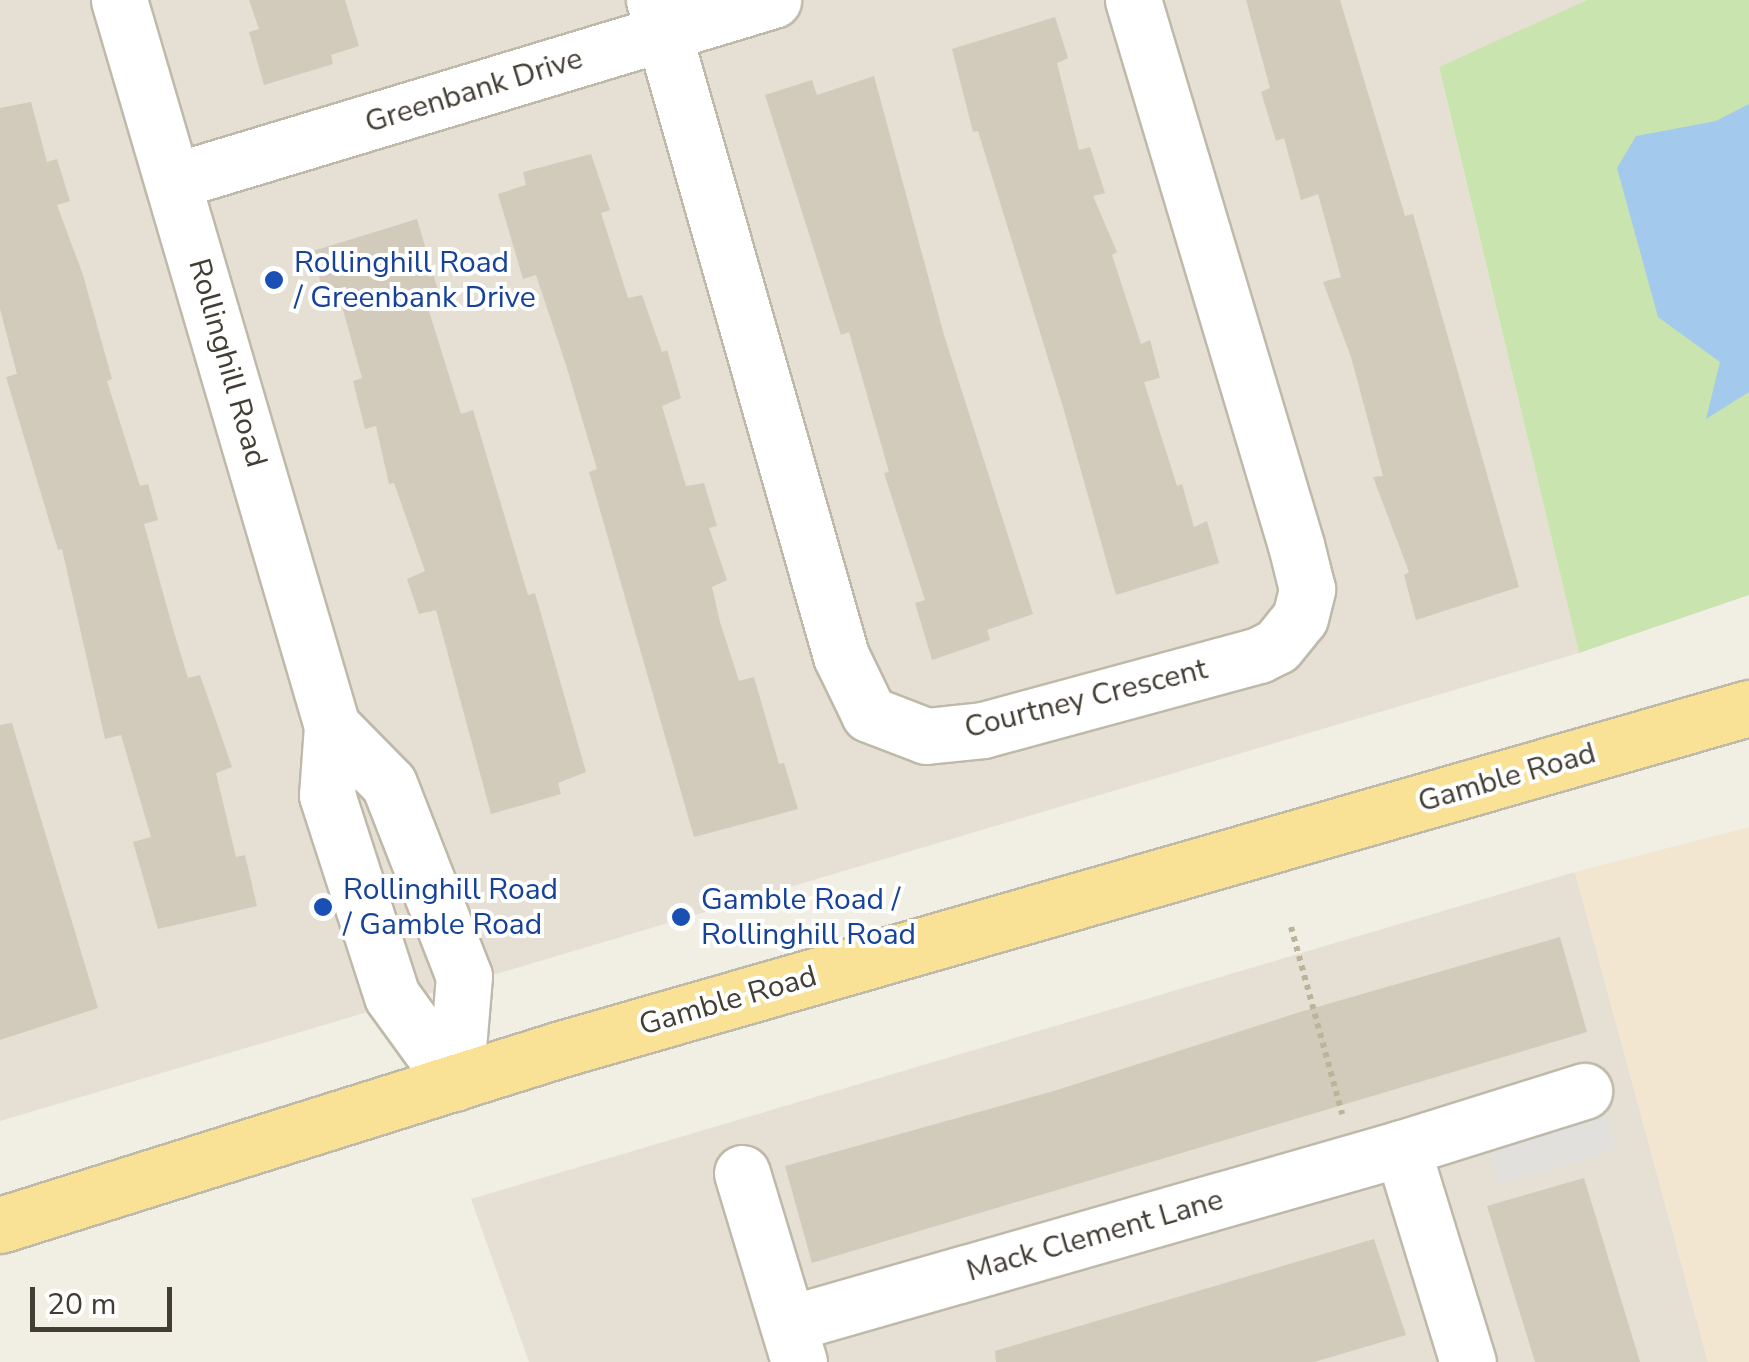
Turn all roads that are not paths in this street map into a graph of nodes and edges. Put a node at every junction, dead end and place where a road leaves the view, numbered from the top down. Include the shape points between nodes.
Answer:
1 (120, 0) edge
2 (773, 0) edge
3 (1133, 0) edge
4 (658, 17) edge
5 (174, 182) junction
6 (1749, 708) edge
7 (332, 726) junction
8 (454, 1082) junction
9 (1584, 1090) dead end
10 (1402, 1148) junction
11 (742, 1173) dead end
12 (0, 1224) edge
13 (794, 1343) edge
14 (1468, 1362) edge

1 - 5 street, Rollinghill Road
2 - 4 street, Greenbank Drive
3 - 4 street, Courtney Crescent via 1296,545 1307,589 1300,618 1277,646 1259,655 983,730 926,736 868,714 841,656
4 - 5 street, Greenbank Drive
5 - 7 street, Rollinghill Road
6 - 8 main road, Gamble Road
7 - 8 street, Rollinghill Road via 327,795 392,996
7 - 8 street, Rollinghill Road via 389,784 464,976
8 - 12 main road, Gamble Road
9 - 10 street, Mack Clement Lane
10 - 13 street, Mack Clement Lane
10 - 14 street
11 - 13 street, Mack Clement Lane

